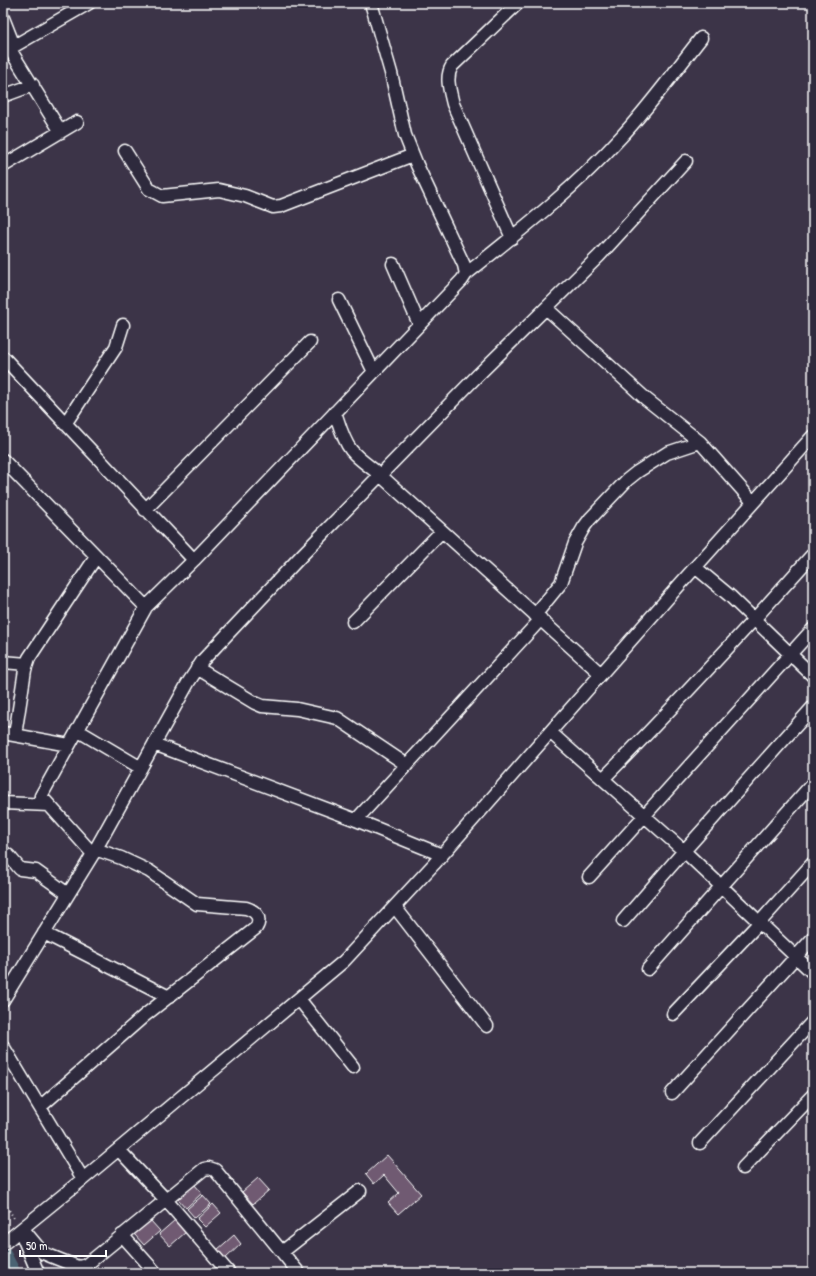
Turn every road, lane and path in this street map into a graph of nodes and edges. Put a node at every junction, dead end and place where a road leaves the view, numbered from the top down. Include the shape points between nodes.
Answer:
1 (89, 3) edge
2 (371, 3) edge
3 (518, 3) edge
4 (3, 18) edge
5 (701, 38) dead end
6 (9, 49) edge
7 (33, 85) junction
8 (3, 96) edge
9 (77, 122) dead end
10 (61, 132) junction
11 (125, 151) dead end
12 (413, 155) junction
13 (686, 162) dead end
14 (3, 166) edge
15 (512, 238) junction
16 (393, 264) dead end
17 (466, 274) junction
18 (339, 300) dead end
19 (546, 308) junction
20 (123, 324) dead end
21 (420, 324) junction
22 (310, 342) dead end
23 (3, 357) edge
24 (374, 372) junction
25 (335, 412) junction
26 (65, 424) junction
27 (813, 436) edge
28 (700, 442) junction
29 (3, 460) edge
30 (380, 475) junction
31 (753, 502) junction
32 (146, 510) junction
33 (442, 531) junction
34 (813, 554) edge
35 (96, 556) junction
36 (194, 560) junction
37 (695, 567) junction
38 (146, 607) junction
39 (538, 617) junction
40 (754, 620) junction
41 (353, 622) dead end
42 (813, 629) edge
43 (790, 654) junction
44 (3, 662) edge
45 (26, 664) junction
46 (197, 668) junction
47 (601, 674) junction
48 (813, 676) edge
49 (813, 707) edge
50 (77, 730) junction
51 (550, 732) junction
52 (9, 734) edge
53 (154, 744) junction
54 (69, 745) junction
55 (407, 765) junction
56 (141, 768) junction
57 (603, 779) junction
58 (813, 783) edge
59 (3, 803) edge
60 (49, 805) junction
61 (645, 815) junction
62 (356, 820) junction
63 (684, 850) junction
64 (94, 852) junction
65 (442, 855) junction
66 (5, 858) edge
67 (813, 863) edge
68 (589, 877) dead end
69 (722, 887) junction
70 (68, 894) junction
71 (395, 906) junction
72 (623, 921) dead end
73 (760, 922) junction
74 (44, 933) junction
75 (813, 938) edge
76 (796, 957) junction
77 (648, 969) dead end
78 (813, 973) edge
79 (169, 996) junction
80 (3, 1000) edge
81 (298, 1000) junction
82 (673, 1014) dead end
83 (813, 1021) edge
84 (487, 1026) dead end
85 (3, 1046) edge
86 (353, 1067) dead end
87 (672, 1093) dead end
88 (813, 1095) edge
89 (40, 1107) junction
90 (700, 1143) dead end
91 (118, 1150) junction
92 (743, 1168) dead end
93 (84, 1179) junction
94 (360, 1192) dead end
95 (3, 1200) edge
96 (166, 1200) junction
97 (20, 1230) junction
98 (122, 1235) junction
99 (3, 1244) edge
100 (282, 1252) junction
101 (89, 1269) edge
102 (38, 1273) edge
103 (156, 1273) edge
104 (229, 1273) edge
105 (299, 1273) edge

1 - 6 street
2 - 12 street via 405,135
3 - 15 street via 452,66 448,75 453,104
4 - 6 street
5 - 15 street via 617,142 562,196
6 - 7 street
7 - 8 street
7 - 10 street
9 - 10 street
10 - 14 street
11 - 12 street via 149,189 162,196 219,190 245,196 273,207
12 - 17 street
13 - 19 street via 599,256
15 - 17 street
16 - 21 street
17 - 21 street
18 - 24 street
19 - 28 street via 646,399
19 - 30 street
20 - 26 street via 116,347
21 - 24 street
22 - 32 street
23 - 26 street
24 - 25 street
25 - 30 street via 350,449
25 - 36 street
26 - 32 street
27 - 31 street
28 - 31 street
28 - 39 street via 667,453 638,472 590,519 575,543 561,583
29 - 35 street
30 - 33 street
30 - 46 street
31 - 37 street
32 - 36 street
33 - 39 street
33 - 41 street
34 - 40 street
35 - 38 street
35 - 45 street
36 - 38 street
37 - 40 street
37 - 47 street
38 - 50 street
39 - 47 street
39 - 55 street
40 - 43 street
40 - 57 street
42 - 43 street
43 - 48 street
43 - 61 street
44 - 45 street
45 - 52 street
46 - 53 street
46 - 55 street via 255,704 297,709 337,718
47 - 51 street
49 - 63 street
50 - 54 street
50 - 56 street
51 - 57 street
51 - 65 street
52 - 54 street
53 - 56 street
53 - 62 street
54 - 60 street via 41,796
55 - 62 street
56 - 64 street
57 - 61 street
58 - 69 street
59 - 60 street
60 - 64 street
61 - 63 street
61 - 68 street
62 - 65 street
63 - 69 street
63 - 72 street
64 - 70 street
64 - 79 street via 121,858 149,871 197,904 246,908 258,916 256,928
65 - 71 street
66 - 70 street via 20,869 36,871
67 - 73 street
69 - 73 street
69 - 77 street
70 - 74 street
71 - 81 street via 344,961
71 - 84 street
73 - 76 street
73 - 82 street
74 - 79 street
74 - 80 street
75 - 76 street
76 - 78 street
76 - 87 street
79 - 89 street
81 - 86 street
81 - 91 street
83 - 90 street
85 - 89 street
88 - 92 street
89 - 93 street
91 - 93 street
91 - 96 street
93 - 97 street
94 - 100 street
95 - 97 path
96 - 98 street
96 - 100 street via 204,1168 215,1170
96 - 104 street
97 - 99 street
97 - 101 street via 43,1253
97 - 102 street
98 - 101 street
98 - 103 street
100 - 105 street

